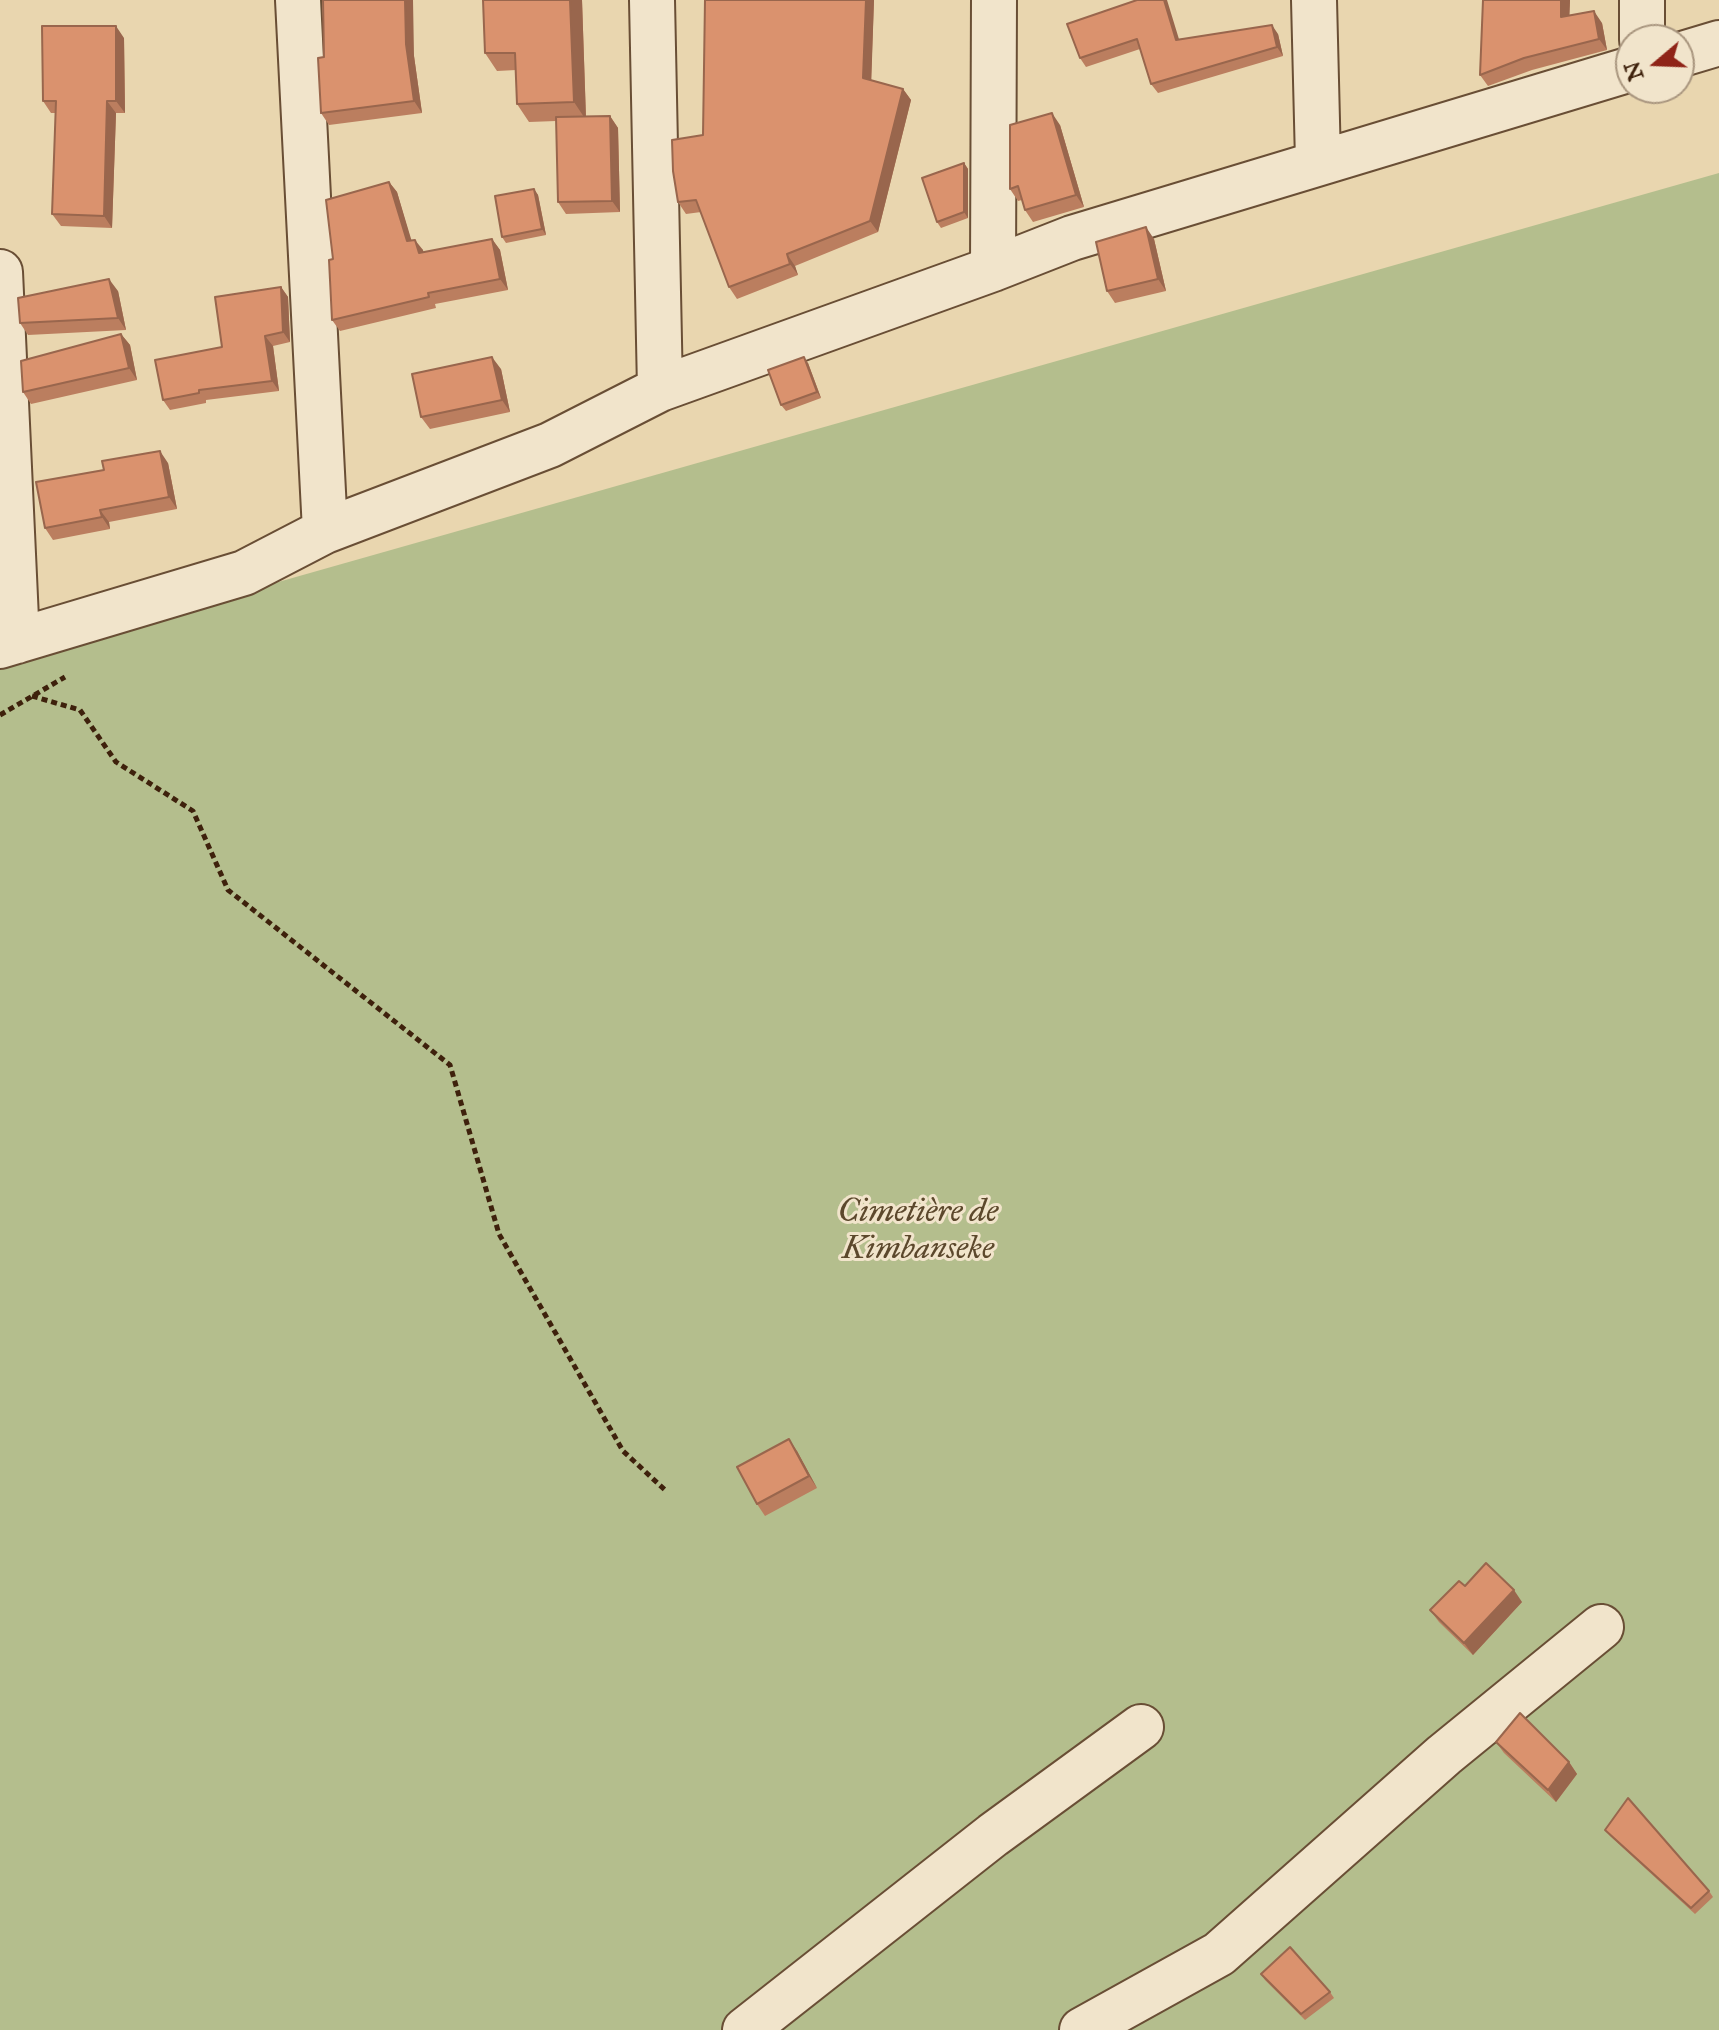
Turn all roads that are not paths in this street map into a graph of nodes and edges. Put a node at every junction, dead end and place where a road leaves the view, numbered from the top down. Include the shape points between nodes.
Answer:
1 (298, 0) edge
2 (652, 0) edge
3 (994, 0) edge
4 (1314, 0) edge
5 (1642, 0) edge
6 (1642, 24) edge
7 (1719, 43) edge
8 (1695, 50) edge
9 (1615, 74) edge
10 (1318, 161) junction
11 (993, 269) junction
12 (0, 272) edge
13 (660, 389) junction
14 (325, 531) junction
15 (8, 644) edge
16 (1601, 1627) dead end
17 (1141, 1727) dead end
18 (745, 2030) edge
19 (1082, 2030) edge

1 - 14 street
2 - 13 street
3 - 11 street
4 - 10 street
5 - 6 street
7 - 8 street
9 - 10 street
10 - 11 street via 1072,238
11 - 13 street
12 - 15 street
13 - 14 street via 550,445
14 - 15 street via 244,573
16 - 19 street via 1444,1755 1219,1954
17 - 18 street via 993,1835

